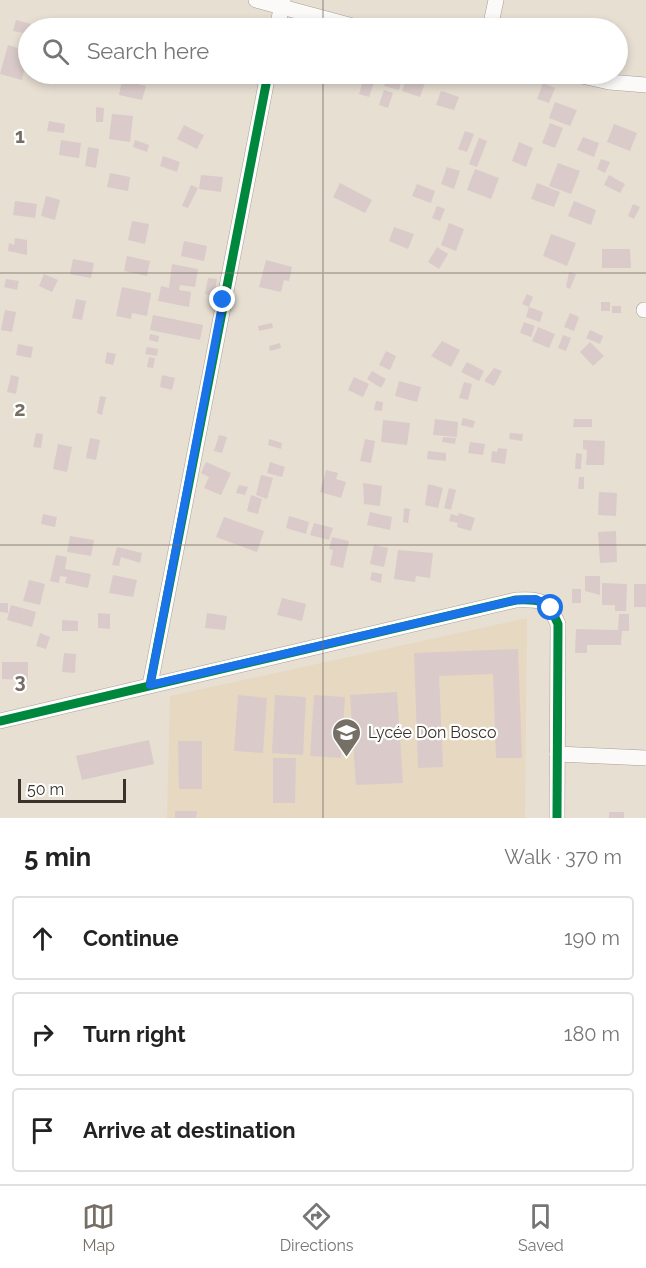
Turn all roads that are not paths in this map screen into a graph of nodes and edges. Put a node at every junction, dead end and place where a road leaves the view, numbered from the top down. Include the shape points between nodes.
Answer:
1 (256, 0) edge
2 (496, 0) edge
3 (282, 4) edge
4 (328, 18) edge
5 (492, 18) edge
6 (266, 84) edge
7 (628, 84) edge
8 (646, 85) edge
9 (150, 685) junction
10 (0, 721) edge
11 (557, 754) junction
12 (646, 758) edge
13 (557, 818) edge

1 - 3 street
2 - 5 street
3 - 4 street
6 - 9 street
7 - 8 street
9 - 10 street
9 - 11 street via 516,600 536,599 551,608 558,624
11 - 12 street
11 - 13 street

